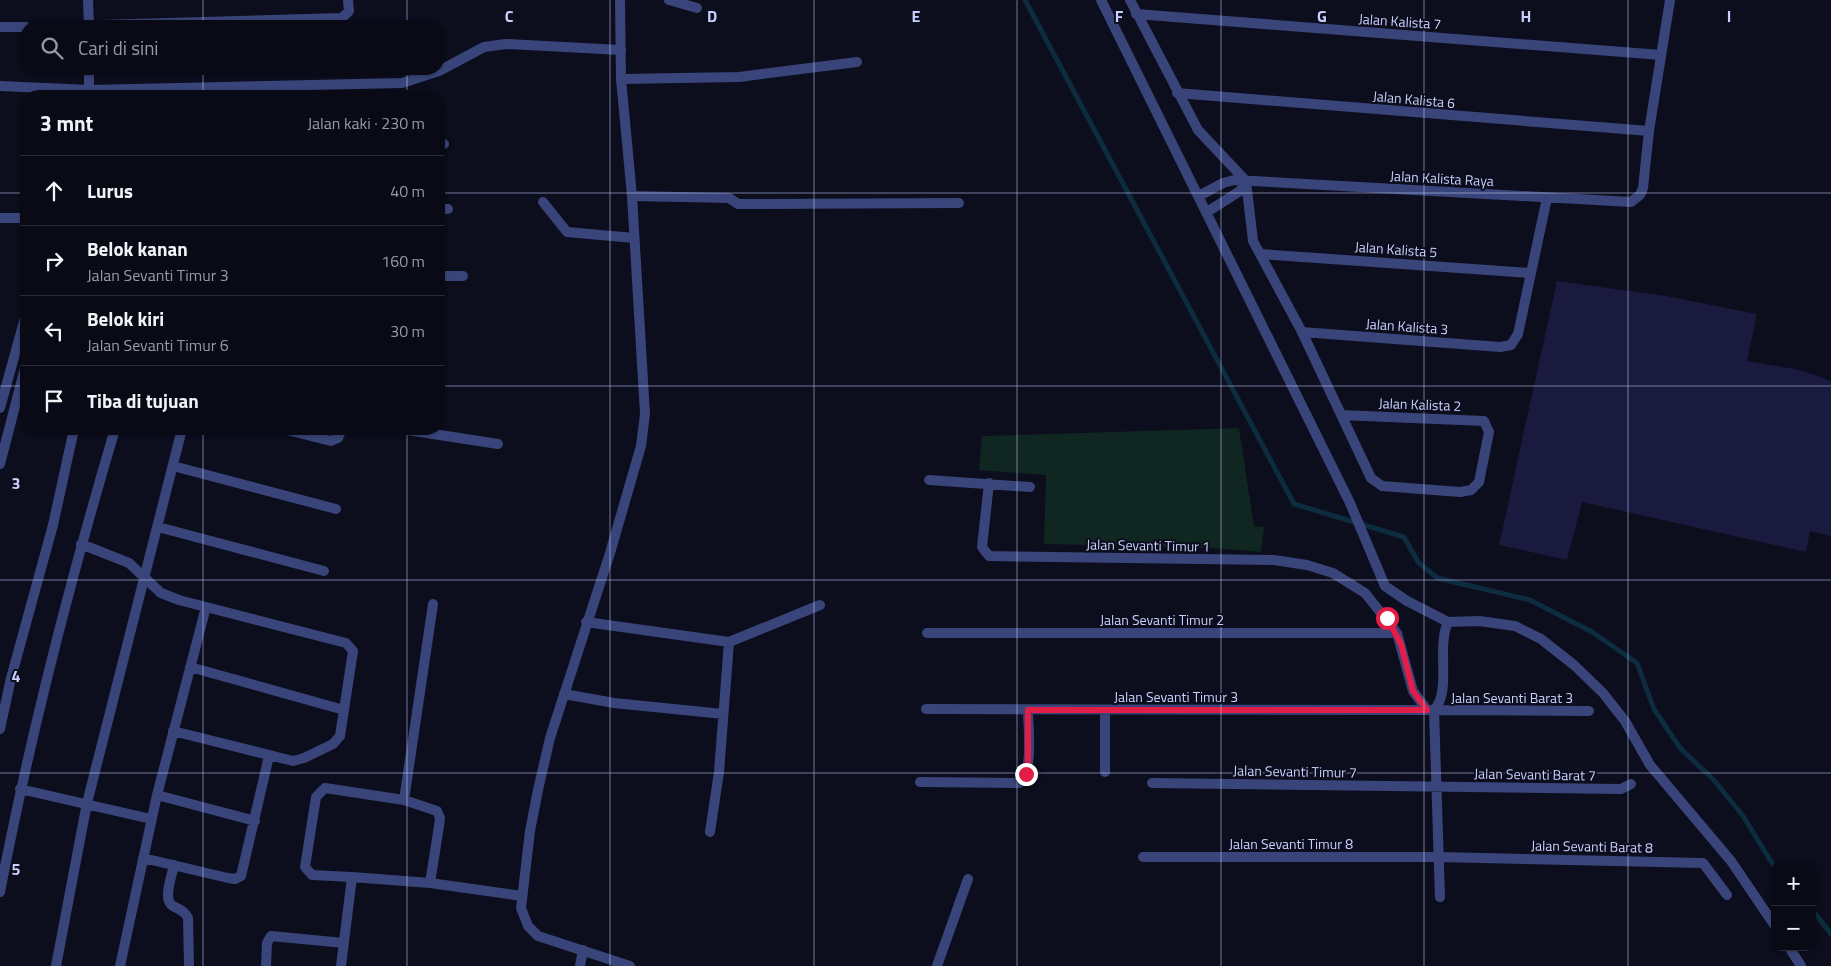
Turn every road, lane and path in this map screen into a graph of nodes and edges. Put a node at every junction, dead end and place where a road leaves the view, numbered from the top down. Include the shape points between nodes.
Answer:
1 (88, 0) edge
2 (348, 0) edge
3 (620, 0) edge
4 (669, 0) edge
5 (1101, 0) edge
6 (1130, 0) edge
7 (1670, 0) edge
8 (696, 8) dead end
9 (1136, 14) junction
10 (88, 20) edge
11 (278, 20) edge
12 (0, 27) edge
13 (20, 27) edge
14 (621, 50) junction
15 (1662, 55) junction
16 (857, 62) dead end
17 (445, 68) edge
18 (89, 75) edge
19 (427, 75) edge
20 (621, 79) junction
21 (0, 86) edge
22 (51, 90) edge
23 (89, 90) edge
24 (183, 90) edge
25 (1177, 93) junction
26 (1649, 131) junction
27 (1246, 181) junction
28 (632, 196) junction
29 (1199, 196) junction
30 (1547, 198) junction
31 (542, 202) dead end
32 (959, 203) dead end
33 (1207, 212) junction
34 (0, 218) edge
35 (20, 218) edge
36 (634, 238) junction
37 (1260, 254) junction
38 (1530, 273) junction
39 (445, 276) edge
40 (463, 276) dead end
41 (1302, 332) junction
42 (20, 359) edge
43 (20, 387) edge
44 (0, 408) edge
45 (1342, 414) junction
46 (73, 435) edge
47 (113, 435) edge
48 (181, 435) edge
49 (307, 435) edge
50 (339, 435) edge
51 (440, 435) edge
52 (498, 444) dead end
53 (0, 464) edge
54 (173, 466) junction
55 (929, 480) dead end
56 (989, 483) junction
57 (1030, 487) dead end
58 (336, 509) dead end
59 (158, 527) junction
60 (81, 544) junction
61 (324, 571) dead end
62 (145, 576) junction
63 (433, 604) dead end
64 (820, 605) dead end
65 (206, 607) junction
66 (586, 622) junction
67 (1448, 622) junction
68 (927, 633) dead end
69 (1397, 633) junction
70 (729, 642) junction
71 (190, 667) junction
72 (564, 694) junction
73 (3, 697) edge
74 (926, 709) dead end
75 (344, 710) junction
76 (1028, 710) junction
77 (1104, 710) junction
78 (1431, 710) junction
79 (1589, 711) dead end
80 (723, 714) junction
81 (0, 729) edge
82 (173, 732) junction
83 (269, 756) junction
84 (1105, 772) dead end
85 (920, 782) dead end
86 (1152, 783) dead end
87 (1631, 784) dead end
88 (1437, 786) junction
89 (20, 789) junction
90 (157, 795) junction
91 (404, 800) junction
92 (87, 803) junction
93 (151, 819) junction
94 (254, 821) junction
95 (710, 832) dead end
96 (1143, 856) dead end
97 (1439, 856) junction
98 (143, 858) junction
99 (174, 865) junction
100 (352, 877) junction
101 (968, 879) dead end
102 (430, 883) junction
103 (0, 892) edge
104 (1727, 895) dead end
105 (522, 896) junction
106 (1440, 897) dead end
107 (1771, 920) edge
108 (344, 943) junction
109 (583, 950) junction
110 (1792, 951) edge
111 (56, 966) edge
112 (120, 966) edge
113 (189, 966) edge
114 (266, 966) edge
115 (341, 966) edge
116 (580, 966) edge
117 (630, 966) edge
118 (937, 966) edge
119 (1801, 966) edge

1 - 10 street
2 - 11 street via 348,14 342,18
3 - 14 street
4 - 8 street
5 - 29 street
6 - 9 street
7 - 15 street
9 - 15 street, Jalan Kalista 7
9 - 25 street
12 - 13 street
14 - 17 street via 506,44 484,46
14 - 20 street
15 - 26 street
16 - 20 street via 738,77
18 - 23 street
19 - 24 street via 402,83
20 - 28 street
21 - 22 street
25 - 26 street, Jalan Kalista 6
25 - 27 street via 1198,130
26 - 30 street, Jalan Kalista Raya via 1643,188 1636,199 1626,202
27 - 29 street, Jalan Kalista Raya via 1223,183
27 - 30 street, Jalan Kalista Raya
27 - 33 street via 1240,191
27 - 37 street via 1251,230
28 - 32 street via 729,198 738,204
28 - 36 street
29 - 33 street
30 - 38 street
31 - 36 street via 567,232
33 - 67 street via 1350,503 1385,586
34 - 35 street
36 - 66 street via 645,389 641,446
37 - 38 street, Jalan Kalista 5
37 - 41 street
38 - 41 street, Jalan Kalista 3 via 1518,334 1511,345 1500,348
39 - 40 street
41 - 45 street
42 - 44 street
43 - 53 street
45 - 45 street, Jalan Kalista 2 via 1481,420 1489,432 1479,482 1471,490 1460,492 1377,484 1371,478
46 - 73 street via 53,526
47 - 60 street
48 - 54 street
49 - 50 street via 331,441
51 - 52 street
54 - 58 street
54 - 59 street
55 - 56 street
56 - 57 street
56 - 69 street, Jalan Sevanti Timur 1 via 982,547 988,556 1274,560 1308,565 1333,573 1365,593
59 - 61 street
59 - 62 street
60 - 62 street via 129,563
60 - 89 street
62 - 65 street via 162,592
62 - 92 street
63 - 91 street
64 - 70 street
65 - 71 street
65 - 75 street via 350,645 354,654
66 - 70 street
66 - 72 street
67 - 78 street via 1443,647 1442,698
67 - 107 street via 1466,620 1515,626 1541,639 1574,666 1603,693 1625,721 1650,765 1731,861
68 - 69 street, Jalan Sevanti Timur 2
69 - 78 street via 1413,691
70 - 80 street
71 - 75 street
71 - 82 street
72 - 80 street via 614,703
72 - 105 street via 538,790
73 - 81 street
74 - 76 street, Jalan Sevanti Timur 3
75 - 83 street via 336,742 297,761
76 - 77 street, Jalan Sevanti Timur 3
76 - 85 street via 1028,768 1024,780 1008,785
77 - 78 street, Jalan Sevanti Timur 3
77 - 84 street
78 - 79 street, Jalan Sevanti Barat 3
78 - 88 street
80 - 95 street
82 - 83 street
82 - 90 street
83 - 94 street
86 - 88 street, Jalan Sevanti Timur 7
87 - 88 street, Jalan Sevanti Barat 7 via 1621,789
88 - 97 street
89 - 92 street
89 - 103 street
90 - 93 street
90 - 94 street
91 - 100 street via 330,788 318,793 306,871 312,875
91 - 102 street via 440,814
92 - 93 street
92 - 111 street
93 - 98 street
94 - 99 street via 242,874 238,878
96 - 97 street, Jalan Sevanti Timur 8
97 - 104 street, Jalan Sevanti Barat 8 via 1703,863
97 - 106 street
98 - 99 street
98 - 112 street
99 - 113 street via 167,898 188,918
100 - 102 street
100 - 108 street
101 - 118 street
102 - 105 street
105 - 109 street via 524,918 533,932
108 - 114 street via 273,936 267,943
108 - 115 street
109 - 116 street
109 - 117 street
110 - 119 street

